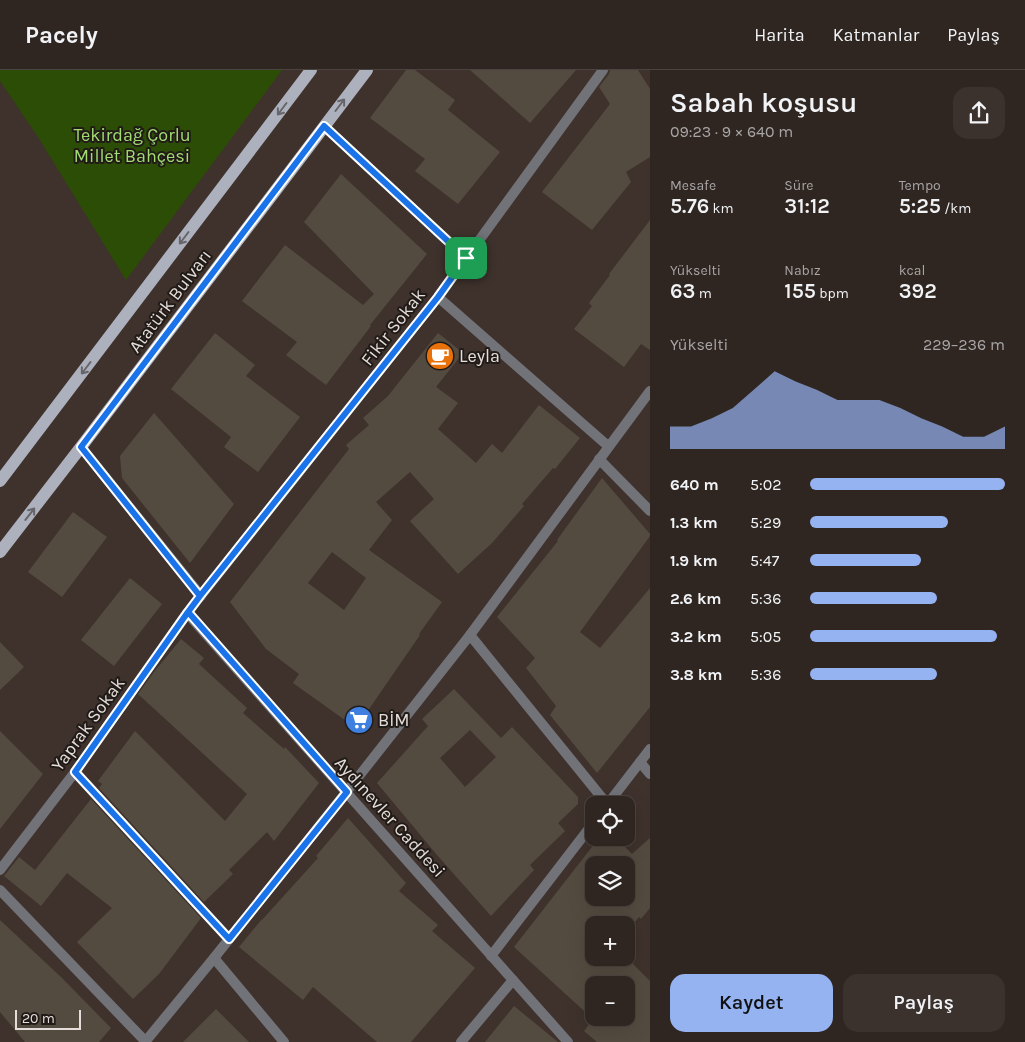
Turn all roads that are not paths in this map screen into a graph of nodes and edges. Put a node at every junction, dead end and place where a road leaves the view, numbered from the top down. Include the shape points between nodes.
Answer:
1 (311, 70) edge
2 (366, 70) edge
3 (603, 70) edge
4 (324, 126) junction
5 (466, 258) junction
6 (438, 297) junction
7 (649, 394) edge
8 (608, 446) junction
9 (81, 447) junction
10 (599, 459) junction
11 (0, 480) edge
12 (650, 511) edge
13 (0, 552) edge
14 (200, 596) junction
15 (188, 612) junction
16 (470, 635) junction
17 (650, 749) edge
18 (640, 762) junction
19 (75, 772) junction
20 (650, 774) edge
21 (347, 792) junction
22 (601, 796) edge
23 (613, 796) edge
24 (585, 834) edge
25 (0, 870) edge
26 (0, 890) edge
27 (229, 939) junction
28 (491, 956) junction
29 (214, 958) junction
30 (513, 980) junction
31 (146, 1042) edge
32 (284, 1042) edge
33 (462, 1042) edge
34 (568, 1042) edge

1 -> 11 main road, Atatürk Bulvarı
4 -> 2 main road, Atatürk Bulvarı
3 - 5 street, Fikir Sokak
4 - 5 street
4 - 9 main road, Atatürk Bulvarı
5 - 6 street, Fikir Sokak
6 - 8 street
6 - 14 street, Fikir Sokak
7 - 8 street
8 - 10 street
13 -> 9 main road, Atatürk Bulvarı
9 - 14 street
10 - 12 street
10 - 16 street
14 - 15 street, Yaprak Sokak
15 - 19 street, Yaprak Sokak
15 - 21 street, Aydınevler Caddesi
16 - 21 street
16 - 22 street
17 - 18 street
18 - 20 street
18 - 23 street
19 - 25 street, Yaprak Sokak
19 - 27 street
21 - 27 street
21 - 28 street, Aydınevler Caddesi
24 - 28 street
26 - 31 street
27 - 29 street
28 - 30 street, Aydınevler Caddesi
29 - 31 street
29 - 32 street
30 - 33 street
30 - 34 street, Aydınevler Caddesi

